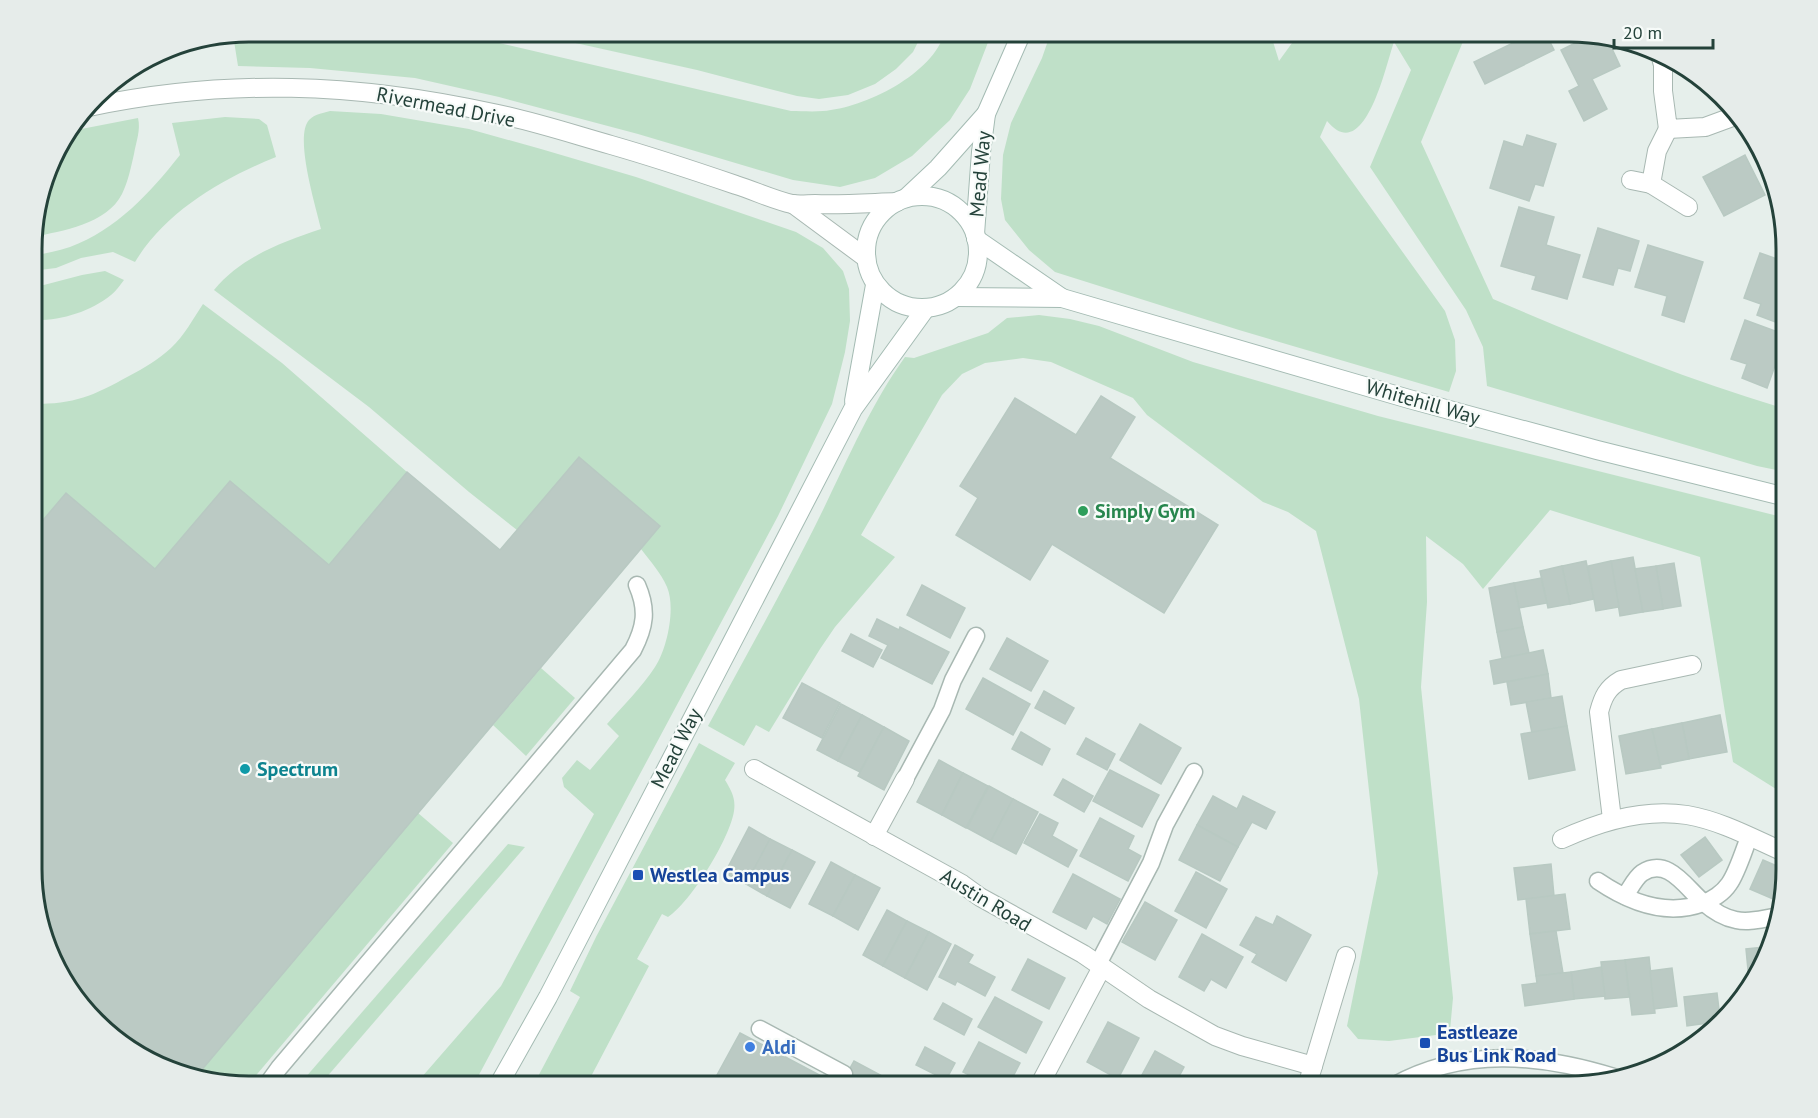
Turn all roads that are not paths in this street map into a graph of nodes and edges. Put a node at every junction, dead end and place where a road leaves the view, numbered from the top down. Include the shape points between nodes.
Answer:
1 (1018, 42) edge
2 (1663, 64) edge
3 (100, 105) edge
4 (986, 114) junction
5 (1729, 118) edge
6 (1668, 129) junction
7 (1631, 180) dead end
8 (1651, 184) junction
9 (901, 200) junction
10 (793, 204) junction
11 (1688, 207) dead end
12 (976, 236) junction
13 (866, 258) junction
14 (875, 285) junction
15 (956, 297) junction
16 (1062, 298) junction
17 (926, 308) junction
18 (853, 409) junction
19 (1776, 494) edge
20 (637, 585) dead end
21 (976, 636) dead end
22 (1692, 665) dead end
23 (754, 769) dead end
24 (1194, 772) dead end
25 (905, 779) joint
26 (1612, 819) junction
27 (874, 836) junction
28 (1749, 837) junction
29 (1562, 839) dead end
30 (1776, 849) edge
31 (1598, 881) dead end
32 (1625, 896) junction
33 (1704, 903) junction
34 (1770, 918) edge
35 (1346, 956) dead end
36 (1100, 966) junction
37 (760, 1029) dead end
38 (1313, 1066) junction
39 (1600, 1073) edge
40 (844, 1074) dead end
41 (274, 1076) edge
42 (504, 1076) edge
43 (1044, 1076) edge
44 (1310, 1076) edge
45 (1413, 1076) edge

1 - 4 main road, Mead Way
2 - 6 main road
3 - 10 main road, Rivermead Drive via 220,88 330,88 418,98 495,113 639,153
4 - 9 main road, Mead Way via 938,168
4 - 12 main road, Mead Way
5 - 6 main road via 1705,127
6 - 8 main road via 1657,151
7 - 8 main road
8 - 11 main road
9 - 10 main road
9 - 12 main road via 926,196 942,200 968,219
9 - 13 main road via 881,213 871,226
10 - 13 main road
12 - 15 main road via 977,265
12 - 16 main road, Whitehill Way
13 - 14 main road
14 - 17 main road via 904,306
14 - 18 main road, Mead Way
15 - 16 main road, Whitehill Way
15 - 17 main road
16 - 19 main road, Whitehill Way via 1409,399
17 - 18 main road, Mead Way
18 - 42 main road, Mead Way
20 - 41 lane via 645,610 633,650
21 - 25 lane
22 - 26 main road via 1621,680 1603,696 1599,712
23 - 27 main road, Austin Road
24 - 36 lane
25 - 27 main road
26 - 28 main road via 1686,815
26 - 29 main road
27 - 36 main road, Austin Road
28 - 30 main road
28 - 33 lane via 1729,884
31 - 32 lane
32 - 33 lane via 1663,909
32 - 33 lane via 1642,873 1664,869 1675,874
33 - 34 lane via 1737,920
35 - 38 main road
36 - 38 main road, Austin Road via 1215,1036
36 - 43 main road
37 - 40 lane
38 - 44 main road
39 - 45 lane via 1525,1058 1448,1064

